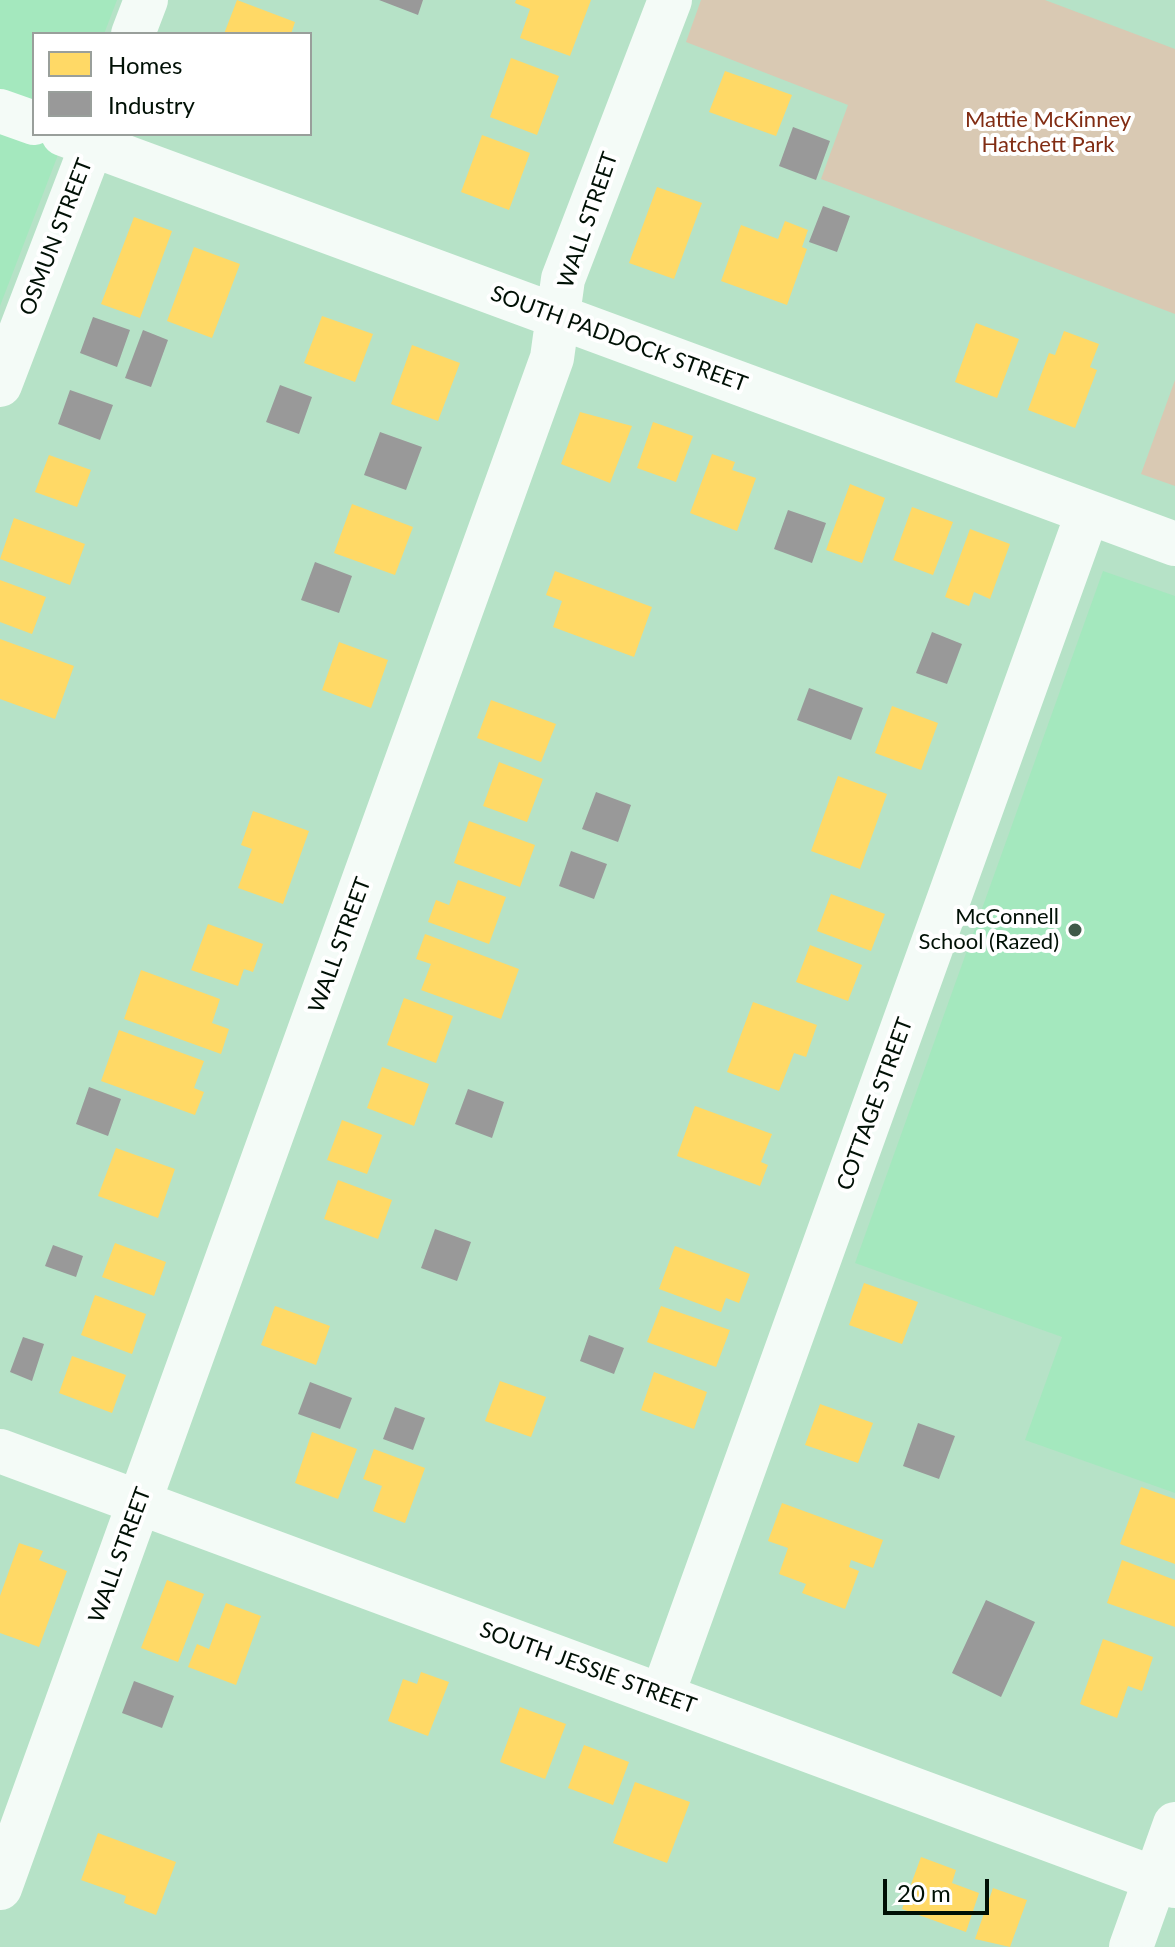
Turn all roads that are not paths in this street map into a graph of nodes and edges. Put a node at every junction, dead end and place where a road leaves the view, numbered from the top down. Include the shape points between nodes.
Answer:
1 (146, 0) edge
2 (670, 0) edge
3 (134, 32) edge
4 (0, 111) edge
5 (32, 122) edge
6 (83, 138) edge
7 (558, 317) junction
8 (0, 385) edge
9 (1088, 512) junction
10 (1175, 544) edge
11 (0, 1451) edge
12 (140, 1502) junction
13 (662, 1696) junction
14 (1175, 1824) edge
15 (1165, 1883) edge
16 (0, 1888) edge
17 (1131, 1947) edge

1 - 3 street
2 - 7 street, WALL STREET via 563,279
4 - 5 street
6 - 7 street, SOUTH PADDOCK STREET
6 - 8 street, OSMUN STREET
7 - 9 street, SOUTH PADDOCK STREET
7 - 12 street, WALL STREET via 552,358
9 - 10 street, SOUTH PADDOCK STREET
9 - 13 street, COTTAGE STREET
11 - 12 street, SOUTH JESSIE STREET
12 - 13 street, SOUTH JESSIE STREET
12 - 16 street, WALL STREET
13 - 15 street, SOUTH JESSIE STREET
14 - 15 street
15 - 17 street

